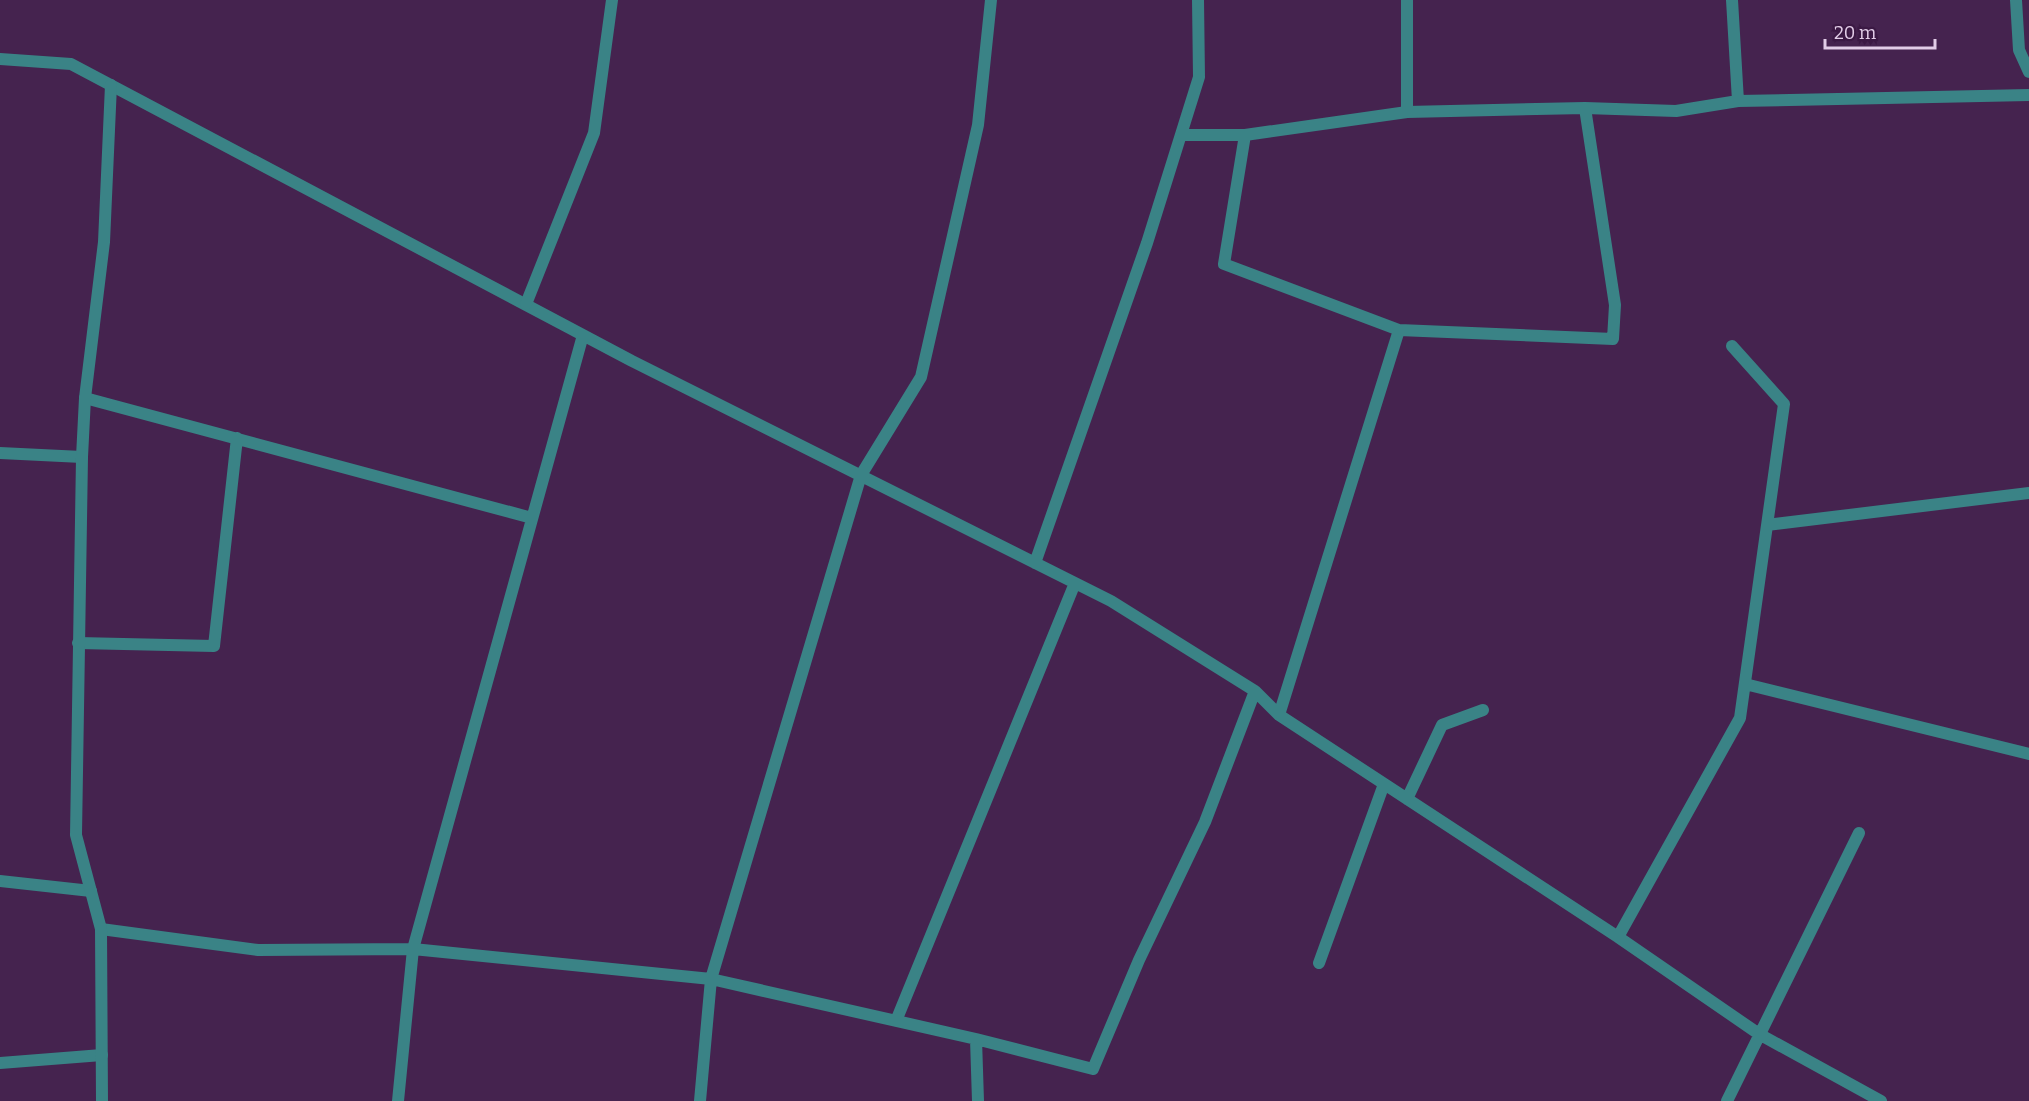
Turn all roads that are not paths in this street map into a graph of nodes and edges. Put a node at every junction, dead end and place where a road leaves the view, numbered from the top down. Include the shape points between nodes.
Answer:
1 (612, 0) edge
2 (991, 0) edge
3 (1198, 0) edge
4 (1407, 0) edge
5 (1732, 0) edge
6 (2016, 0) edge
7 (0, 59) edge
8 (2029, 72) edge
9 (111, 85) junction
10 (2029, 95) edge
11 (1738, 101) junction
12 (1585, 108) junction
13 (1407, 112) junction
14 (1181, 135) junction
15 (1245, 135) junction
16 (526, 304) junction
17 (1399, 330) junction
18 (583, 335) junction
19 (1732, 346) dead end
20 (85, 398) junction
21 (237, 438) junction
22 (0, 453) edge
23 (82, 457) junction
24 (861, 475) junction
25 (2029, 494) edge
26 (532, 518) junction
27 (1767, 525) junction
28 (1035, 563) junction
29 (1075, 583) junction
30 (78, 644) junction
31 (1745, 684) junction
32 (1255, 691) junction
33 (1483, 710) dead end
34 (1279, 715) junction
35 (2029, 754) edge
36 (1384, 784) junction
37 (1407, 799) junction
38 (1858, 833) dead end
39 (0, 881) edge
40 (91, 891) junction
41 (100, 929) junction
42 (1618, 937) junction
43 (413, 949) junction
44 (1319, 963) dead end
45 (711, 979) junction
46 (896, 1021) junction
47 (1760, 1034) junction
48 (976, 1039) junction
49 (102, 1055) junction
50 (0, 1063) edge
51 (102, 1101) edge
52 (398, 1101) edge
53 (700, 1101) edge
54 (978, 1101) edge
55 (1727, 1101) edge
56 (1881, 1101) edge

1 - 16 street via 594,133
2 - 24 street via 978,124 921,378
3 - 14 street via 1199,77
4 - 13 street
5 - 11 street
6 - 8 street via 2019,50
7 - 9 street via 71,64
9 - 16 street
9 - 20 street via 104,242
10 - 11 street
11 - 12 street via 1676,111
12 - 13 street
12 - 17 street via 1615,305 1613,339
13 - 15 street
14 - 15 street
14 - 28 street
15 - 17 street via 1224,264
16 - 18 street
17 - 34 street
18 - 24 street
18 - 26 street
19 - 27 street via 1784,404
20 - 21 street
20 - 23 street
21 - 26 street
21 - 30 street via 214,646
22 - 23 street
23 - 30 street
24 - 28 street
24 - 45 street
25 - 27 street
26 - 43 street
27 - 31 street
28 - 29 street
29 - 32 street via 1111,601
29 - 46 street
30 - 40 street via 76,835
31 - 35 street
31 - 42 street via 1740,718
32 - 34 street
32 - 48 street via 1205,822 1139,960 1093,1069
33 - 37 street via 1442,725
34 - 36 street
36 - 37 street
36 - 44 street
37 - 42 street
38 - 47 street
39 - 40 street
40 - 41 street
41 - 43 street via 258,950
41 - 49 street
42 - 47 street
43 - 45 street
43 - 52 street
45 - 46 street
45 - 53 street
46 - 48 street
47 - 55 street
47 - 56 street
48 - 54 street
49 - 50 street
49 - 51 street

